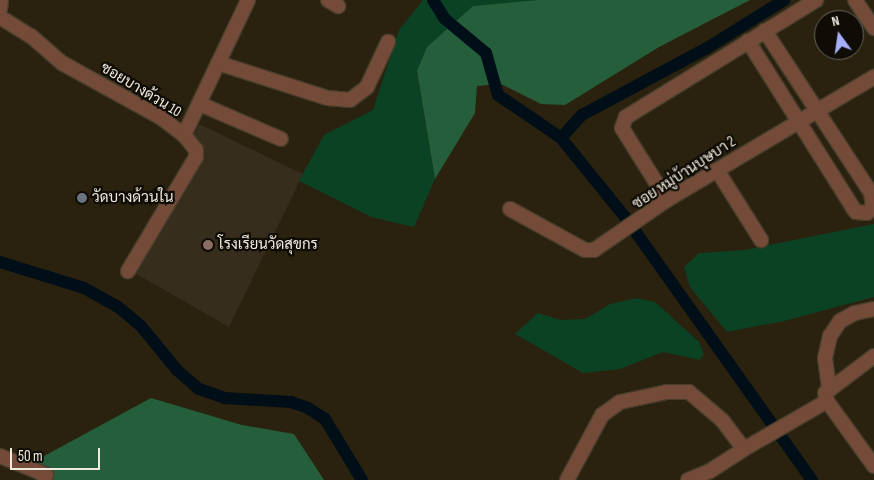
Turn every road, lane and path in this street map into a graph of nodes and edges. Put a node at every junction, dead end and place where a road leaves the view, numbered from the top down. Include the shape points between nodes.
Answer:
1 (1, 0) edge
2 (248, 0) edge
3 (816, 0) edge
4 (855, 0) edge
5 (0, 9) edge
6 (0, 17) edge
7 (874, 28) edge
8 (765, 30) junction
9 (748, 41) junction
10 (388, 42) dead end
11 (218, 63) junction
12 (874, 76) edge
13 (200, 104) junction
14 (817, 108) junction
15 (799, 121) junction
16 (184, 136) junction
17 (281, 139) dead end
18 (717, 170) junction
19 (667, 200) junction
20 (510, 209) dead end
21 (761, 240) dead end
22 (128, 271) dead end
23 (874, 308) edge
24 (874, 356) edge
25 (828, 394) junction
26 (744, 449) junction
27 (0, 456) edge
28 (874, 466) edge
29 (44, 480) edge
30 (567, 480) edge
31 (688, 480) edge

1 - 5 street
2 - 11 street
3 - 8 street
4 - 7 street
6 - 16 street, ซอยบางด้วน 10 via 31,36 62,63 128,97
8 - 9 street
8 - 14 street
9 - 15 street
9 - 19 street via 622,123
10 - 11 street via 367,87 350,100 328,98
11 - 13 street
12 - 14 street, ซอย หมู่บ้านบุษบา 2
13 - 16 street
13 - 17 street
14 - 15 street, ซอย หมู่บ้านบุษบา 2
14 - 15 street via 871,193 873,207 867,213 856,212
15 - 18 street, ซอย หมู่บ้านบุษบา 2
16 - 22 street, ซอยบางด้วน 10 via 193,144 196,157
18 - 19 street, ซอย หมู่บ้านบุษบา 2
18 - 21 street
19 - 20 street, ซอย หมู่บ้านบุษบา 2 via 623,232 589,251
23 - 25 street via 840,321 830,336 825,358
24 - 25 street
25 - 26 street
25 - 28 street
26 - 30 street via 722,420 690,392 667,392 620,402 609,408 602,415
26 - 31 street via 710,471
27 - 29 street via 46,475

